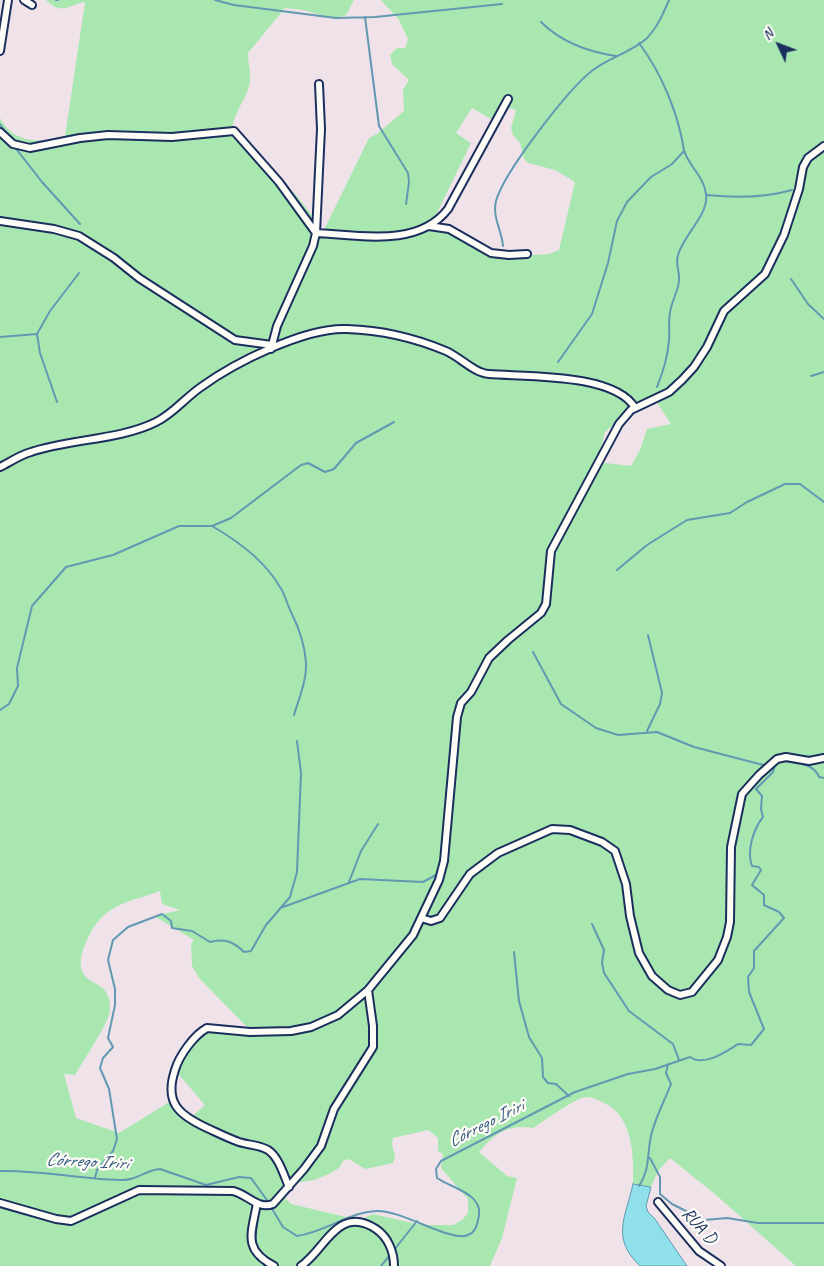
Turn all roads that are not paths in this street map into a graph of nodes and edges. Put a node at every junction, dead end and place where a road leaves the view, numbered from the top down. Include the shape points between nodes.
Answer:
1 (8, 0) edge
2 (24, 0) edge
3 (32, 5) dead end
4 (0, 51) edge
5 (319, 84) dead end
6 (508, 100) dead end
7 (0, 132) edge
8 (824, 146) edge
9 (443, 215) junction
10 (0, 222) edge
11 (429, 226) junction
12 (450, 230) junction
13 (316, 233) junction
14 (527, 254) dead end
15 (271, 348) junction
16 (635, 408) junction
17 (0, 467) edge
18 (824, 758) edge
19 (421, 918) junction
20 (368, 990) junction
21 (289, 1187) junction
22 (658, 1202) dead end
23 (0, 1203) edge
24 (260, 1204) junction
25 (274, 1266) edge
26 (301, 1266) edge
27 (394, 1266) edge
28 (721, 1266) edge

1 - 4 street
2 - 3 street
5 - 13 street via 321,129
6 - 9 street via 467,178
7 - 13 street via 14,144 30,148 108,135 172,137 234,131 279,182
8 - 16 street via 808,158 784,235 765,274 724,311 694,367 682,380 669,392
9 - 11 street
9 - 12 street
10 - 15 street via 54,229 79,236 235,340
11 - 12 street
11 - 13 street via 406,235
12 - 14 street via 490,253
13 - 15 street
15 - 16 street via 328,330 391,334 447,352 486,374 552,377 608,387 628,397
15 - 17 street via 215,377 156,422 30,452
16 - 19 street via 619,424 551,551 546,604 541,613 489,658 471,692 461,703 457,716 444,861
18 - 19 street via 809,761 786,757 777,759 742,794 731,847 727,937 718,960 697,987 686,994 674,993 660,984 639,953 626,884 615,851 602,842 570,830 552,829 498,853 470,874 440,918 431,921
19 - 20 street via 404,948
20 - 21 street via 373,1047 338,1101 321,1146
20 - 21 street via 338,1015 311,1027 268,1032 208,1028 197,1036 175,1068 173,1103 183,1116 238,1142 267,1150 276,1159
21 - 24 street via 271,1205
22 - 28 street, RUA D via 699,1251
23 - 24 street via 65,1221 129,1193 154,1189 233,1191
24 - 25 street via 250,1241 261,1258
26 - 27 street via 332,1232 353,1222 368,1225 384,1237 394,1255

